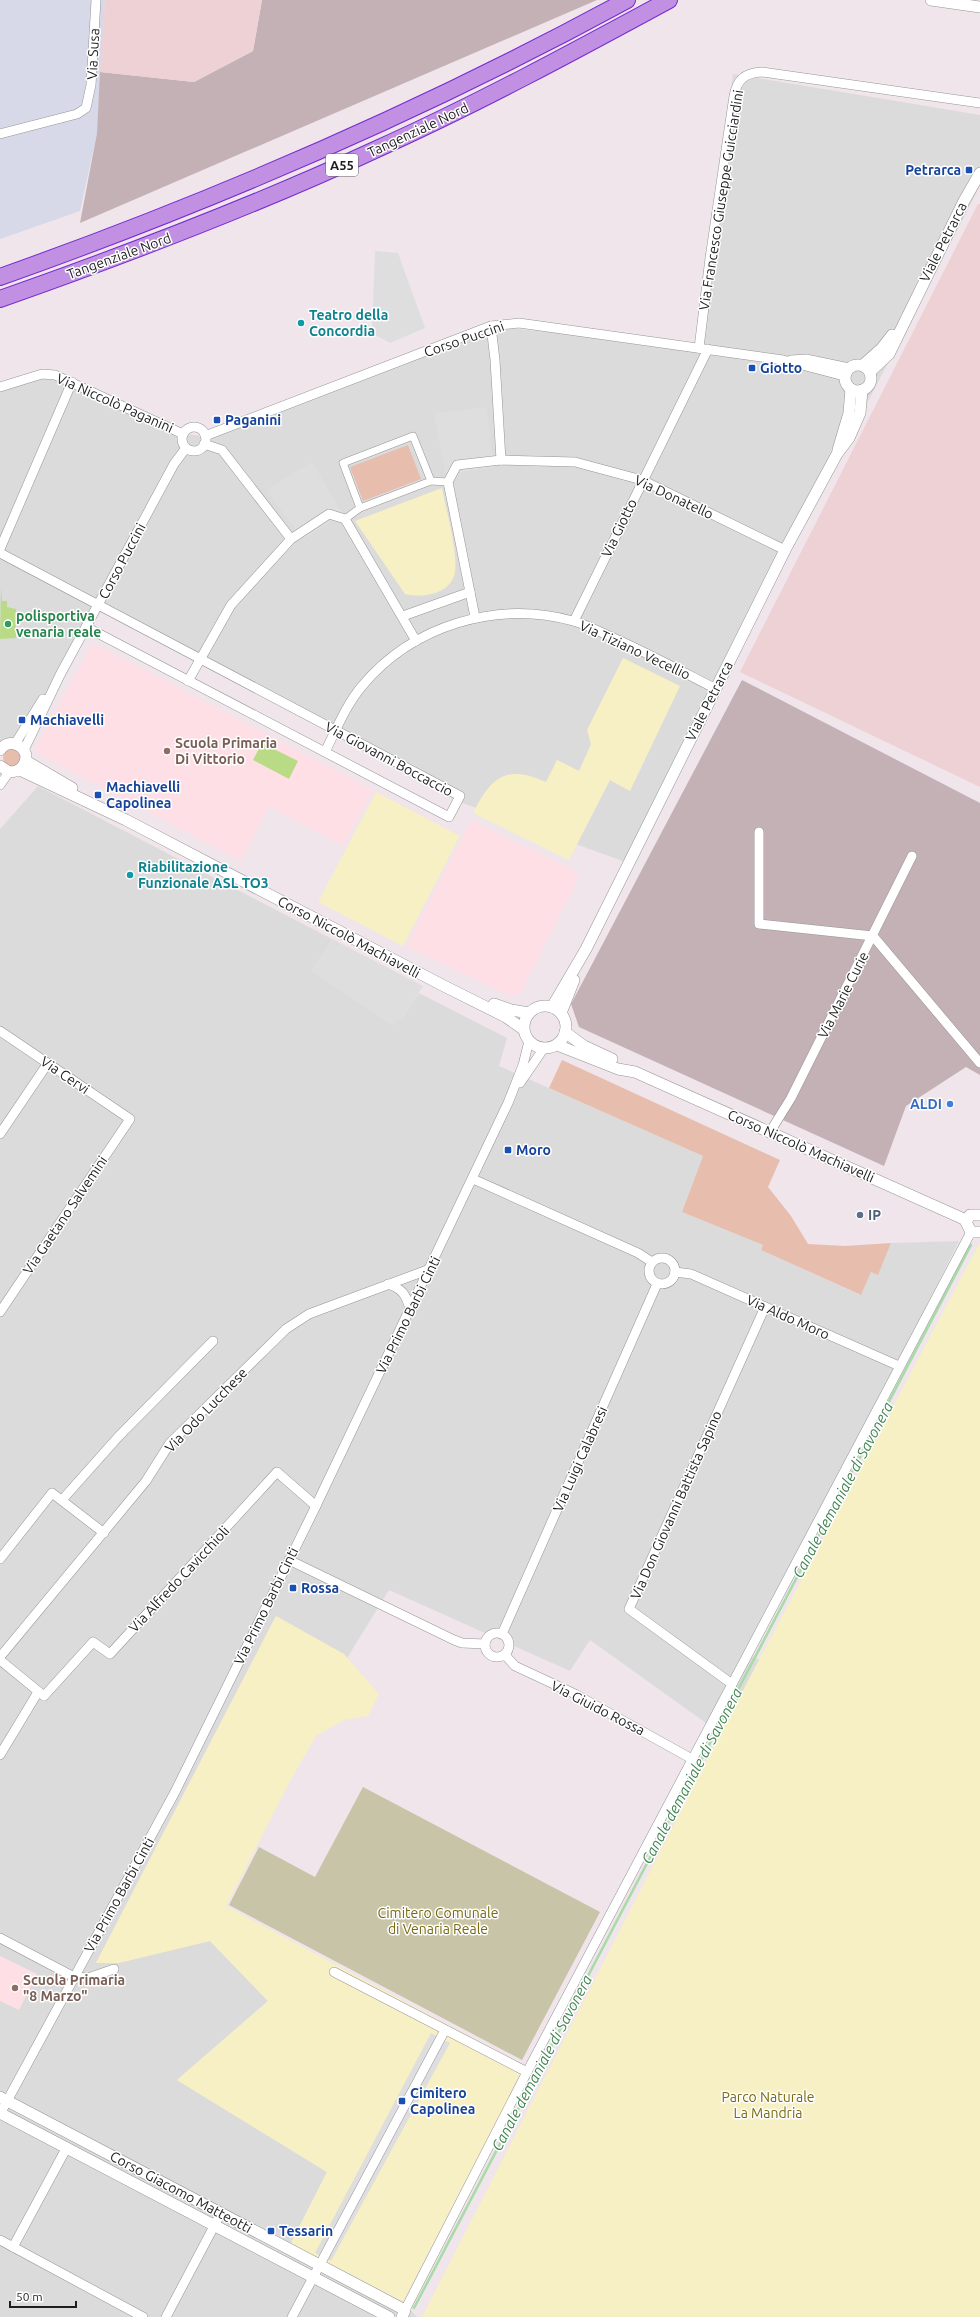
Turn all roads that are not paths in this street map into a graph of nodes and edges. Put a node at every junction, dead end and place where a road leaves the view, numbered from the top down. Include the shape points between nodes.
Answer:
1 (96, 0) edge
2 (627, 0) edge
3 (669, 0) edge
4 (931, 0) edge
5 (980, 7) edge
6 (980, 103) edge
7 (0, 134) edge
8 (980, 173) edge
9 (0, 277) edge
10 (0, 299) edge
11 (491, 326) junction
12 (704, 349) junction
13 (867, 369) junction
14 (847, 372) junction
15 (72, 382) junction
16 (0, 387) edge
17 (856, 390) junction
18 (183, 434) junction
19 (205, 440) junction
20 (186, 448) junction
21 (501, 460) junction
22 (642, 480) junction
23 (430, 482) junction
24 (448, 482) junction
25 (360, 508) junction
26 (345, 519) junction
27 (291, 539) junction
28 (0, 549) edge
29 (785, 550) junction
30 (0, 553) edge
31 (470, 592) junction
32 (98, 605) junction
33 (403, 616) junction
34 (475, 617) junction
35 (574, 621) junction
36 (86, 627) junction
37 (416, 641) junction
38 (200, 659) junction
39 (60, 675) junction
40 (188, 681) junction
41 (716, 689) junction
42 (336, 731) junction
43 (15, 744) junction
44 (1, 747) edge
45 (325, 752) junction
46 (16, 764) edge
47 (0, 785) edge
48 (759, 832) dead end
49 (912, 856) dead end
50 (873, 936) junction
51 (444, 986) junction
52 (556, 1010) junction
53 (529, 1013) junction
54 (523, 1028) junction
55 (0, 1031) edge
56 (566, 1032) junction
57 (528, 1041) junction
58 (557, 1045) junction
59 (544, 1048) junction
60 (980, 1063) edge
61 (48, 1064) junction
62 (635, 1072) junction
63 (508, 1103) junction
64 (130, 1119) joint
65 (770, 1132) junction
66 (0, 1134) edge
67 (473, 1179) junction
68 (980, 1214) edge
69 (966, 1220) junction
70 (975, 1232) edge
71 (652, 1262) junction
72 (430, 1269) junction
73 (675, 1272) junction
74 (388, 1284) junction
75 (657, 1284) junction
76 (765, 1307) junction
77 (410, 1310) junction
78 (0, 1312) edge
79 (213, 1341) dead end
80 (900, 1366) junction
81 (62, 1500) junction
82 (316, 1506) junction
83 (104, 1533) junction
84 (0, 1559) edge
85 (289, 1560) junction
86 (502, 1634) junction
87 (485, 1644) junction
88 (505, 1655) junction
89 (0, 1657) edge
90 (0, 1660) edge
91 (732, 1684) junction
92 (41, 1694) junction
93 (0, 1755) edge
94 (692, 1759) junction
95 (0, 1938) edge
96 (114, 1969) dead end
97 (334, 1972) dead end
98 (74, 1977) junction
99 (445, 2030) junction
100 (527, 2072) junction
101 (4, 2099) edge
102 (0, 2113) edge
103 (66, 2147) junction
104 (221, 2213) junction
105 (214, 2225) junction
106 (0, 2240) edge
107 (13, 2247) junction
108 (319, 2266) junction
109 (313, 2277) junction
110 (403, 2313) edge
111 (143, 2317) edge
112 (166, 2317) edge
113 (292, 2317) edge
114 (389, 2317) edge

1 - 7 street, Via Susa via 91,85 86,108 77,114
2 - 9 highway, Tangenziale Nord / A55 via 494,71 314,154 170,214
3 - 10 highway, Tangenziale Nord / A55 via 512,85 370,152 162,240
4 - 5 street
6 - 12 street, Via Francesco Giuseppe Guicciardini via 762,72 743,76 734,96 710,258
8 - 13 street, Viale Petrarca via 908,312
11 - 12 street, Corso Puccini via 518,323
11 - 19 street, Corso Puccini
11 - 21 street
12 - 14 street, Corso Puccini
12 - 22 street, Via Giotto
13 - 14 street via 856,364
13 - 17 street via 869,384
14 - 17 street via 847,385
15 - 16 street, Via Niccolò Paganini via 55,375 42,374
15 - 18 street, Via Niccolò Paganini
15 - 28 street
17 - 29 street, Viale Petrarca via 860,413 849,438 837,454
18 - 19 street via 195,427 203,431
18 - 20 street via 183,444
19 - 20 street via 198,450
19 - 27 street via 222,450
20 - 32 street, Corso Puccini via 174,464
21 - 22 street, Via Donatello via 575,462
21 - 24 street, Via Donatello via 457,465
22 - 29 street, Via Donatello
22 - 35 street, Via Giotto
23 - 24 street
23 - 25 street
23 - 25 street via 413,436 343,463
24 - 31 street
25 - 26 street
26 - 27 street via 329,514
26 - 33 street
27 - 38 street via 231,605
29 - 41 street, Viale Petrarca
30 - 32 street, Via Giovanni Boccaccio
31 - 33 street
31 - 34 street
32 - 36 street, Corso Puccini
32 - 38 street, Via Giovanni Boccaccio
33 - 37 street
34 - 35 street, Via Tiziano Vecellio via 507,613 537,614
34 - 37 street, Via Tiziano Vecellio via 446,626
35 - 41 street, Via Tiziano Vecellio
36 - 39 street, Corso Puccini
36 - 40 street, Via Giovanni Boccaccio
37 - 42 street, Via Tiziano Vecellio via 395,654 362,686
38 - 40 street
38 - 42 street, Via Giovanni Boccaccio
39 - 43 street
39 - 46 street
40 - 45 street, Via Giovanni Boccaccio
41 - 52 street, Viale Petrarca
42 - 45 street, Via Tiziano Vecellio
42 - 45 street, Via Giovanni Boccaccio via 460,796 455,806 449,817
43 - 44 street
43 - 46 street, Corso Niccolò Machiavelli
46 - 47 street
46 - 51 street, Corso Niccolò Machiavelli
48 - 50 street via 759,924
49 - 50 street, Via Marie Curie
50 - 60 street
50 - 65 street, Via Marie Curie via 791,1098
51 - 53 street, Corso Niccolò Machiavelli via 511,1010
51 - 54 street, Corso Niccolò Machiavelli
52 - 53 street via 539,1006
52 - 56 street via 566,1023
53 - 54 street
54 - 57 street
55 - 61 street, Via Cervi
56 - 58 street
56 - 62 street, Corso Niccolò Machiavelli via 584,1046
57 - 59 street
57 - 63 street, Via Primo Barbi Cinti via 523,1065
58 - 59 street
58 - 62 street, Corso Niccolò Machiavelli via 618,1069
59 - 63 street, Via Primo Barbi Cinti
61 - 64 street, Via Cervi
61 - 66 street
62 - 65 street, Corso Niccolò Machiavelli
63 - 67 street, Via Primo Barbi Cinti
64 - 78 street, Via Gaetano Salvemini
65 - 69 street, Corso Niccolò Machiavelli
67 - 71 street via 575,1223
67 - 72 street, Via Primo Barbi Cinti
68 - 69 street via 973,1214
69 - 70 street via 966,1225
70 - 80 street
71 - 73 street via 658,1258 667,1258 673,1264
71 - 75 street via 649,1274
72 - 74 street, Via Odo Lucchese
72 - 77 street, Via Primo Barbi Cinti
73 - 75 street via 669,1282
73 - 76 street, Via Aldo Moro via 691,1274
74 - 77 street via 400,1288 406,1296
74 - 83 street, Via Odo Lucchese via 309,1314 286,1329 170,1443 146,1481
75 - 86 street, Via Luigi Calabresi
76 - 80 street, Via Aldo Moro
76 - 91 street, Via Don Giovanni Battista Sapino via 629,1609
77 - 82 street, Via Primo Barbi Cinti
79 - 81 street via 118,1436
80 - 91 street
81 - 83 street
81 - 84 street via 52,1493
82 - 85 street, Via Primo Barbi Cinti
82 - 92 street, Via Alfredo Cavicchioli via 277,1472 110,1654 92,1642
83 - 89 street, Via Odo Lucchese
85 - 87 street via 454,1640
85 - 98 street, Via Primo Barbi Cinti via 175,1792
86 - 87 street via 490,1635
86 - 88 street via 509,1643
87 - 88 street via 487,1652 493,1657
88 - 94 street, Via Giuido Rossa via 515,1666 575,1694
90 - 92 street
91 - 94 street
92 - 93 street
94 - 100 street
95 - 98 street
96 - 98 street via 88,1978
97 - 99 street
98 - 101 street, Via Primo Barbi Cinti
99 - 100 street
99 - 108 street
100 - 110 street
101 - 102 street, Via Primo Barbi Cinti
101 - 104 street, Corso Giacomo Matteotti
102 - 103 street, Corso Giacomo Matteotti
103 - 105 street, Corso Giacomo Matteotti
103 - 107 street
104 - 105 street
104 - 108 street, Corso Giacomo Matteotti
105 - 109 street, Corso Giacomo Matteotti
105 - 112 street
106 - 107 street
107 - 111 street
108 - 109 street
108 - 110 street, Corso Giacomo Matteotti
109 - 113 street
109 - 114 street, Corso Giacomo Matteotti

